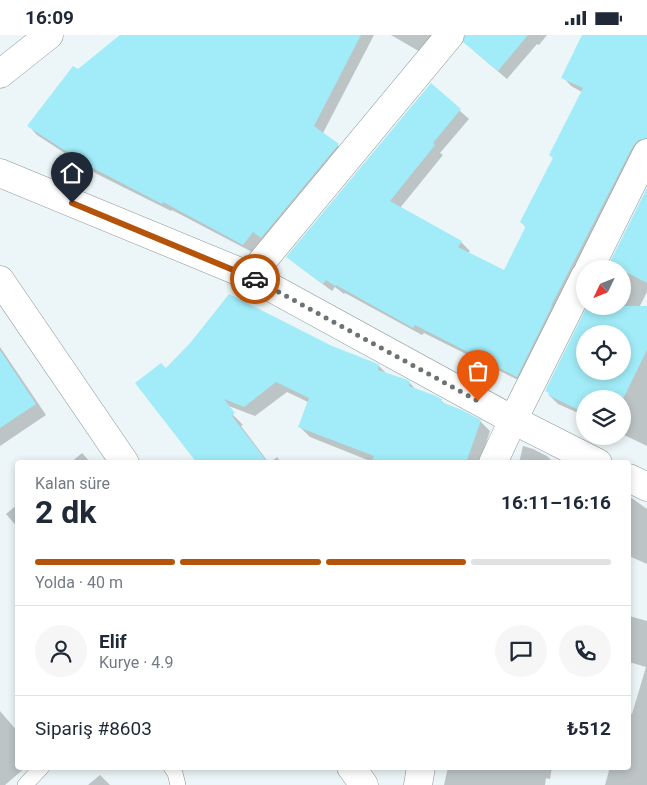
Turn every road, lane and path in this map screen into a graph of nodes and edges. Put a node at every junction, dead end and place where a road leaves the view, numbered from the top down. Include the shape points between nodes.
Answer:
1 (49, 35) edge
2 (450, 35) edge
3 (0, 73) edge
4 (647, 153) edge
5 (0, 173) edge
6 (594, 260) edge
7 (250, 276) junction
8 (0, 280) edge
9 (576, 294) edge
10 (512, 420) junction
11 (123, 460) edge
12 (495, 460) edge
13 (592, 460) edge
14 (631, 479) edge
15 (647, 487) edge
16 (39, 770) edge
17 (173, 770) edge
18 (353, 770) edge
19 (420, 770) edge
20 (25, 785) edge
21 (178, 785) edge
22 (364, 785) edge
23 (418, 785) edge

1 - 3 street
2 - 7 street
4 - 6 street
5 - 7 street
7 - 10 street
8 - 11 street
9 - 10 street
10 - 12 street
10 - 13 street
14 - 15 street
16 - 20 lane
17 - 21 lane
18 - 22 street
19 - 23 street

